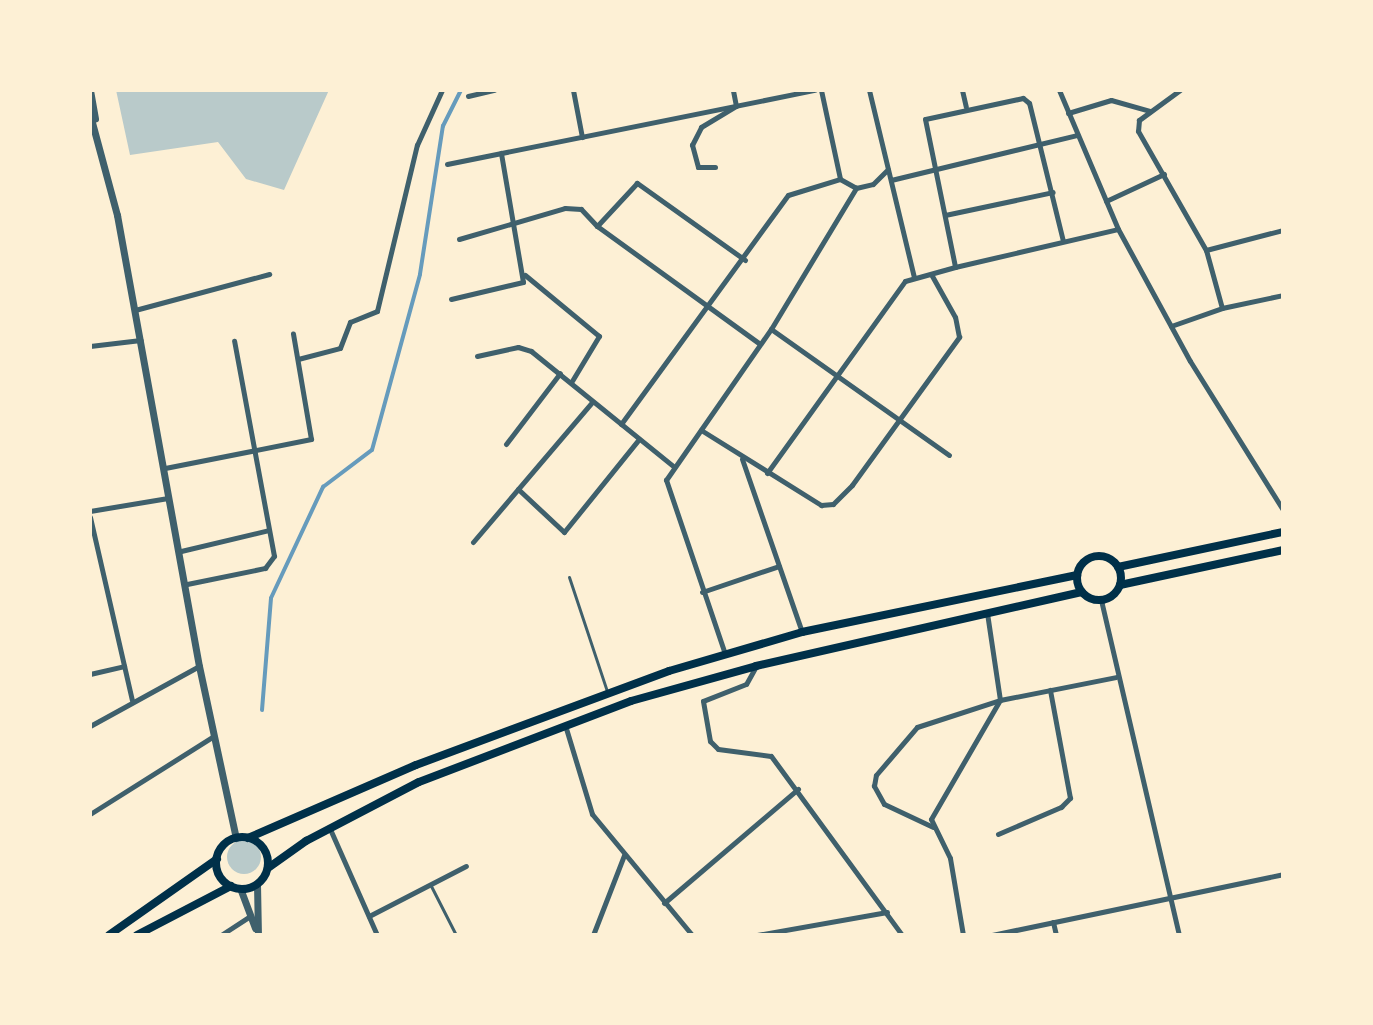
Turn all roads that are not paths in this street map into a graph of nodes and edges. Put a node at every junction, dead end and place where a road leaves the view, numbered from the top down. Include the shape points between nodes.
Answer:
1 (90, 90) edge
2 (442, 90) edge
3 (494, 90) edge
4 (573, 90) edge
5 (733, 90) edge
6 (818, 90) edge
7 (869, 90) edge
8 (962, 90) edge
9 (1059, 90) edge
10 (1180, 90) edge
11 (468, 96) dead end
12 (736, 106) junction
13 (966, 107) junction
14 (1151, 111) junction
15 (1068, 113) junction
16 (93, 117) edge
17 (1077, 135) junction
18 (582, 137) junction
19 (1041, 144) junction
20 (501, 153) junction
21 (447, 164) dead end
22 (715, 167) dead end
23 (888, 169) junction
24 (934, 170) junction
25 (1164, 174) junction
26 (840, 179) junction
27 (891, 180) junction
28 (856, 188) junction
29 (1053, 192) junction
30 (1106, 201) junction
31 (945, 215) junction
32 (517, 220) junction
33 (597, 226) junction
34 (1118, 229) junction
35 (1283, 230) edge
36 (459, 239) dead end
37 (1063, 241) junction
38 (1206, 250) junction
39 (745, 260) junction
40 (955, 267) junction
41 (269, 274) dead end
42 (931, 274) junction
43 (525, 275) junction
44 (914, 278) junction
45 (1283, 295) edge
46 (451, 299) dead end
47 (709, 308) junction
48 (1222, 308) junction
49 (135, 310) junction
50 (1171, 326) junction
51 (771, 329) junction
52 (293, 334) dead end
53 (141, 340) junction
54 (234, 341) dead end
55 (760, 344) junction
56 (90, 346) edge
57 (477, 356) dead end
58 (298, 359) junction
59 (560, 373) junction
60 (835, 377) junction
61 (572, 381) junction
62 (592, 402) junction
63 (900, 420) junction
64 (621, 424) junction
65 (701, 430) junction
66 (639, 439) junction
67 (506, 444) dead end
68 (254, 452) junction
69 (949, 455) dead end
70 (742, 459) junction
71 (673, 466) junction
72 (165, 468) junction
73 (767, 473) junction
74 (518, 489) junction
75 (171, 498) junction
76 (1283, 510) edge
77 (90, 514) edge
78 (269, 530) junction
79 (1283, 532) edge
80 (473, 542) dead end
81 (1283, 550) edge
82 (181, 551) junction
83 (779, 566) junction
84 (1118, 567) junction
85 (1077, 575) junction
86 (569, 577) dead end
87 (187, 584) junction
88 (1120, 585) junction
89 (702, 592) junction
90 (1082, 592) junction
91 (1101, 600) junction
92 (986, 612) junction
93 (802, 632) junction
94 (725, 654) junction
95 (124, 666) junction
96 (199, 666) junction
97 (756, 666) junction
98 (90, 674) edge
99 (1116, 677) junction
100 (1050, 690) junction
101 (607, 692) junction
102 (132, 700) junction
103 (1000, 700) junction
104 (565, 725) junction
105 (90, 726) edge
106 (217, 734) junction
107 (798, 789) junction
108 (90, 814) edge
109 (933, 827) junction
110 (329, 828) junction
111 (998, 834) dead end
112 (236, 838) junction
113 (248, 838) junction
114 (624, 855) junction
115 (217, 859) junction
116 (466, 866) dead end
117 (268, 868) junction
118 (1283, 874) edge
119 (257, 884) junction
120 (430, 884) junction
121 (236, 887) junction
122 (1171, 898) junction
123 (664, 903) junction
124 (887, 912) junction
125 (250, 916) junction
126 (369, 916) junction
127 (1053, 922) junction
128 (1000, 934) edge
129 (109, 935) edge
130 (137, 935) edge
131 (221, 935) edge
132 (258, 935) edge
133 (377, 935) edge
134 (456, 935) edge
135 (593, 935) edge
136 (689, 935) edge
137 (757, 935) edge
138 (902, 935) edge
139 (963, 935) edge
140 (992, 935) edge
141 (1056, 935) edge
142 (1179, 935) edge

1 - 16 street
2 - 58 street via 417,145 377,311 350,322 340,348
3 - 11 street
4 - 18 street
5 - 12 street
6 - 12 street
6 - 26 street
7 - 23 street
8 - 13 street
9 - 15 street
10 - 14 street
12 - 18 street
12 - 22 street via 701,127 692,145 698,167
13 - 19 street via 1023,98
13 - 24 street via 925,119
14 - 15 street via 1111,100
14 - 25 street via 1139,120 1138,131
15 - 17 street
16 - 49 street
17 - 19 street
17 - 30 street
18 - 20 street
19 - 24 street
19 - 29 street
20 - 21 street
20 - 32 street
23 - 27 street
23 - 28 street via 873,184
24 - 27 street
24 - 31 street
25 - 30 street
25 - 38 street
26 - 28 street
26 - 39 street via 788,195
27 - 44 street
28 - 51 street
29 - 31 street
29 - 37 street
30 - 34 street
31 - 40 street
32 - 33 street via 572,207
32 - 36 street
32 - 43 street
33 - 39 street via 637,183
33 - 47 street
34 - 37 street
34 - 50 street
35 - 38 street
37 - 40 street
38 - 48 street
39 - 47 street
40 - 42 street
41 - 49 street
42 - 44 street
42 - 63 street via 955,317 959,337
43 - 46 street via 521,284
43 - 61 street via 599,336
44 - 60 street via 905,281
45 - 48 street
47 - 55 street
47 - 64 street
48 - 50 street
49 - 53 street
50 - 76 street
51 - 55 street
51 - 60 street
52 - 58 street
53 - 56 street
53 - 72 street
54 - 68 street
55 - 65 street
57 - 59 street via 522,347
58 - 68 street via 312,437
59 - 61 street
59 - 67 street
60 - 63 street
60 - 73 street
61 - 62 street
62 - 64 street
62 - 74 street
63 - 69 street
63 - 73 street via 833,504 821,505
64 - 66 street
65 - 70 street
65 - 71 street
66 - 71 street
66 - 74 street via 564,532
68 - 72 street
68 - 78 street
70 - 73 street
70 - 83 street
71 - 89 street via 666,485
72 - 75 street
74 - 80 street
75 - 77 street
75 - 82 street
77 - 95 street
78 - 82 street
78 - 87 street via 272,564
79 - 84 main road
81 - 88 main road
82 - 87 street
83 - 89 street
83 - 93 street
84 - 85 main road via 1098,556 1082,564
84 - 88 main road
85 - 90 main road
85 - 93 main road
86 - 101 lane
87 - 96 street
88 - 91 main road
89 - 94 street
90 - 91 main road
90 - 92 main road
91 - 99 street
92 - 97 main road
92 - 103 street
93 - 94 main road
94 - 101 main road
95 - 98 street
95 - 102 street
96 - 102 street
96 - 106 street
97 - 104 main road
97 - 107 street via 746,684 703,701 710,741 718,749 767,753
99 - 100 street
99 - 122 street
100 - 103 street
100 - 111 street via 1070,798 1061,807
101 - 113 main road via 416,765
102 - 105 street
103 - 109 street via 932,810
103 - 109 street via 926,722 876,775 874,786 884,804
104 - 110 main road via 419,782
104 - 114 street via 592,814
106 - 108 street
106 - 112 street
107 - 123 street
107 - 124 street
109 - 139 street via 950,858
110 - 117 main road
110 - 126 street
112 - 113 main road
112 - 115 main road via 223,846
113 - 117 main road via 262,846
114 - 123 street
114 - 135 street
115 - 121 main road via 219,875
115 - 129 main road
116 - 120 street
117 - 119 main road
118 - 122 street
119 - 121 main road
119 - 132 street
120 - 126 street
120 - 134 lane
121 - 125 street
121 - 130 main road
122 - 127 street
122 - 142 street
123 - 136 street
124 - 137 street
124 - 138 street
125 - 131 street
125 - 132 street
126 - 133 street
127 - 128 street
127 - 141 street
128 - 140 street

